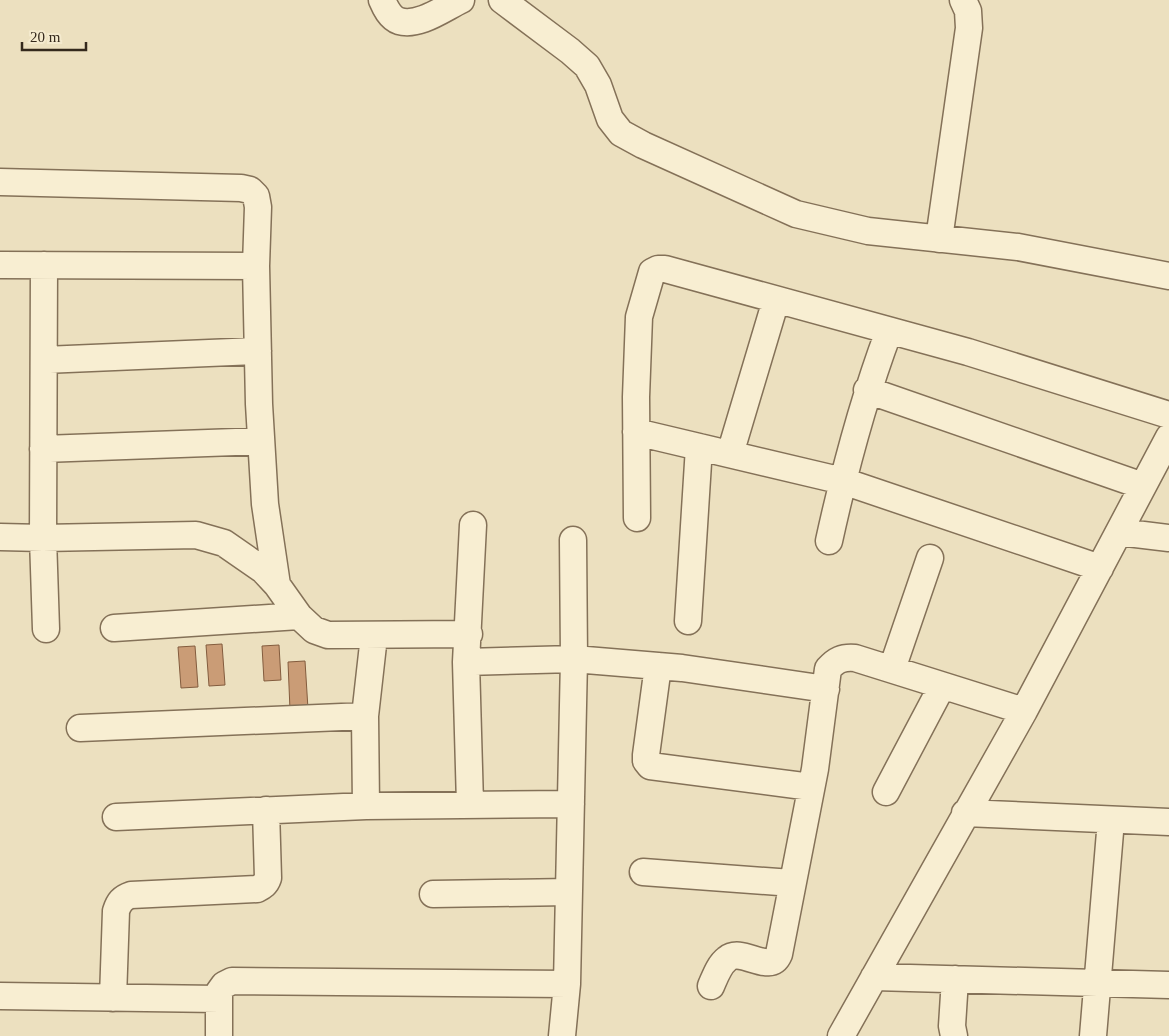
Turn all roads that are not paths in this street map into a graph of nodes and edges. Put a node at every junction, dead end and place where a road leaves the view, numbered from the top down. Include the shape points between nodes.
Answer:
1 (382, 0) edge
2 (461, 0) edge
3 (502, 0) edge
4 (963, 0) edge
5 (0, 182) edge
6 (939, 239) junction
7 (0, 265) edge
8 (44, 265) junction
9 (256, 266) junction
10 (1169, 276) edge
11 (776, 300) junction
12 (888, 330) junction
13 (258, 351) junction
14 (44, 360) junction
15 (867, 390) junction
16 (1169, 415) edge
17 (636, 432) junction
18 (1169, 437) edge
19 (261, 441) junction
20 (699, 447) junction
21 (43, 449) junction
22 (730, 454) junction
23 (843, 481) junction
24 (1143, 486) junction
25 (637, 518) dead end
26 (473, 525) dead end
27 (1119, 532) junction
28 (0, 537) edge
29 (43, 538) junction
30 (1169, 538) edge
31 (573, 540) dead end
32 (829, 541) dead end
33 (930, 558) dead end
34 (1100, 568) junction
35 (277, 584) junction
36 (299, 616) junction
37 (688, 621) dead end
38 (114, 628) dead end
39 (46, 629) dead end
40 (469, 634) junction
41 (374, 636) junction
42 (574, 659) junction
43 (466, 662) junction
44 (658, 666) junction
45 (892, 669) junction
46 (942, 686) junction
47 (826, 689) junction
48 (1024, 711) junction
49 (365, 716) junction
50 (80, 728) dead end
51 (811, 787) junction
52 (886, 792) dead end
53 (470, 804) junction
54 (571, 804) junction
55 (366, 806) junction
56 (266, 810) junction
57 (966, 813) junction
58 (116, 817) dead end
59 (1111, 820) junction
60 (1169, 822) edge
61 (643, 872) dead end
62 (792, 883) junction
63 (569, 892) junction
64 (433, 894) dead end
65 (874, 977) junction
66 (955, 979) junction
67 (1097, 983) junction
68 (567, 984) junction
69 (1169, 985) edge
70 (711, 986) dead end
71 (0, 996) edge
72 (113, 998) junction
73 (219, 999) junction
74 (219, 1036) edge
75 (562, 1036) edge
76 (841, 1036) edge
77 (954, 1036) edge
78 (1093, 1036) edge

1 - 2 street via 397,21 409,22
3 - 6 street via 587,66 598,85 610,119 621,133 796,214 868,231
4 - 6 street via 968,11 969,28
5 - 9 street via 250,190 256,196 258,207
6 - 10 street via 1018,247
7 - 8 street
8 - 9 street
8 - 14 street
9 - 13 street
11 - 12 street
11 - 17 street via 665,269 652,272 639,317
11 - 22 street
12 - 15 street
12 - 16 street
13 - 14 street
13 - 19 street
14 - 21 street
15 - 23 street
15 - 24 street
17 - 20 street
17 - 25 street
18 - 24 street
19 - 21 street
19 - 35 street via 265,504
20 - 22 street
20 - 37 street
21 - 29 street
22 - 23 street
23 - 32 street
23 - 34 street
24 - 27 street
26 - 40 street
27 - 30 street
27 - 34 street
28 - 29 street
29 - 35 street via 196,535 224,543 263,570
29 - 39 street
31 - 42 street
33 - 45 street
34 - 48 street
35 - 36 street
36 - 38 street
36 - 41 street via 314,630 328,635
40 - 41 street
40 - 43 street
41 - 49 street
42 - 43 street
42 - 44 street
42 - 54 street
43 - 53 street
44 - 47 street
44 - 51 street via 646,755 650,766
45 - 46 street
45 - 47 street via 855,658 836,660 828,669
46 - 48 street
46 - 52 street
47 - 51 street
48 - 57 street
49 - 50 street
49 - 55 street
51 - 62 street
53 - 54 street
53 - 55 street
54 - 63 street
55 - 56 street
56 - 58 street
56 - 72 street via 268,878 263,886 123,898 116,911
57 - 59 street
57 - 65 street
59 - 60 street
59 - 67 street
61 - 62 street
62 - 70 street via 777,960 767,962 731,955 721,964
63 - 64 street
63 - 68 street
65 - 66 street
65 - 76 street
66 - 67 street
66 - 77 street
67 - 69 street
67 - 78 street
68 - 73 street via 232,981 224,984
68 - 75 street
71 - 72 street
72 - 73 street
73 - 74 street

